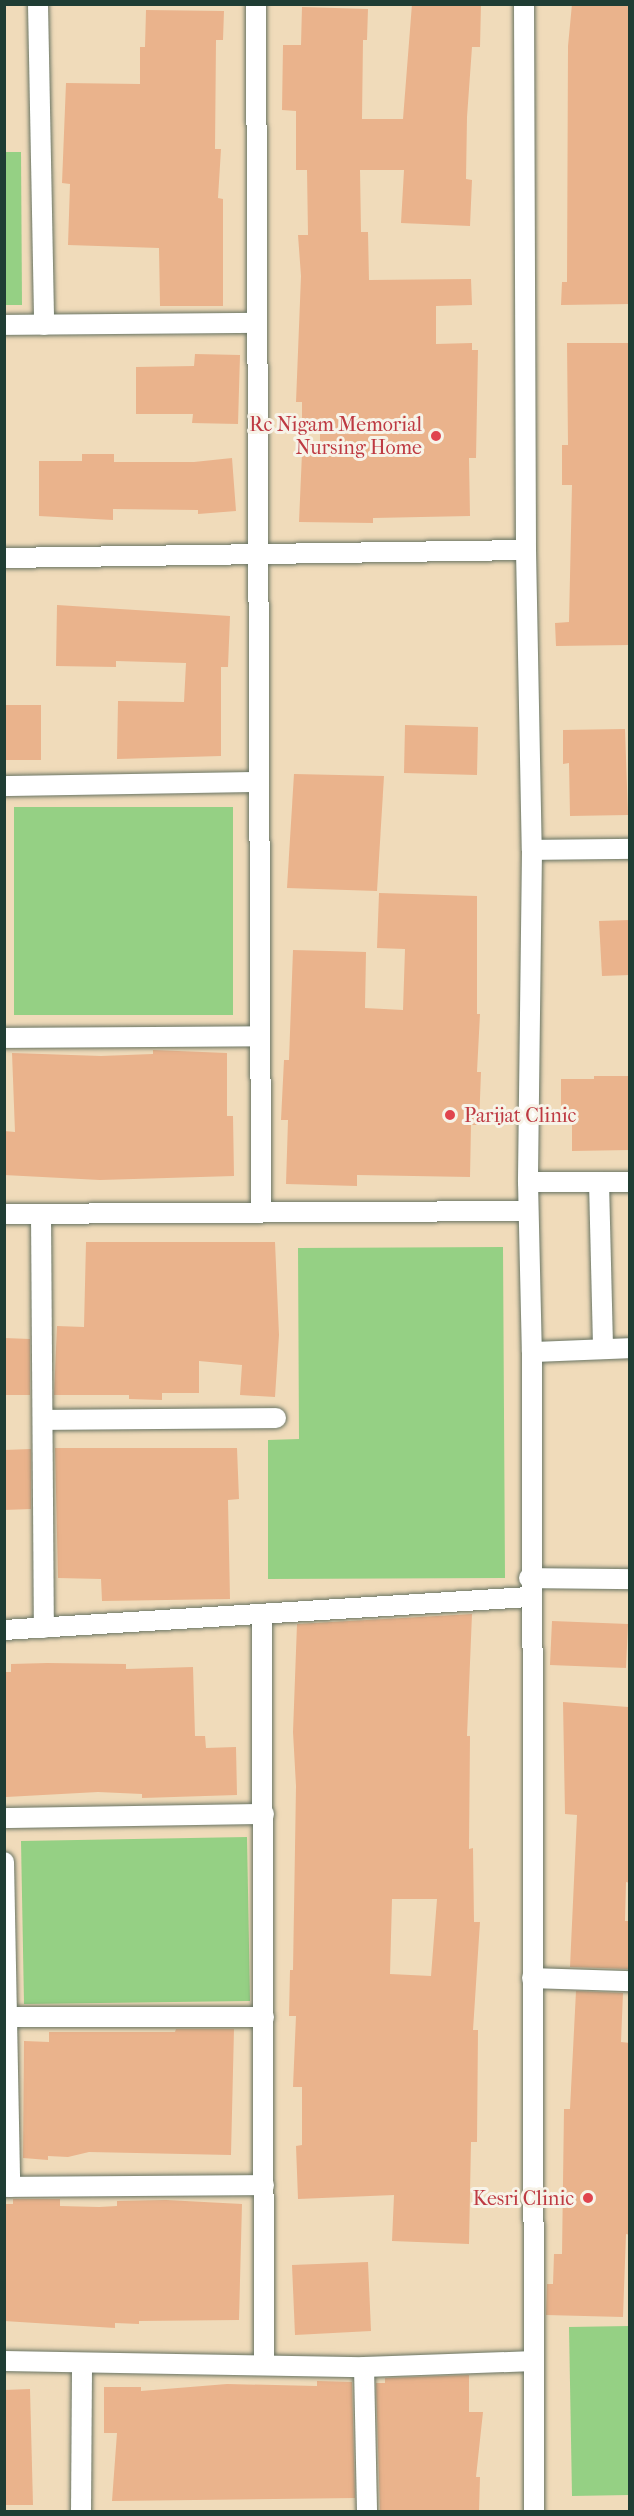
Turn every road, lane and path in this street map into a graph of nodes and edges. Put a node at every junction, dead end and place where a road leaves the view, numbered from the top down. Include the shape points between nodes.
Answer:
1 (38, 4) edge
2 (256, 4) edge
3 (524, 4) edge
4 (257, 322) junction
5 (4, 325) edge
6 (44, 325) junction
7 (526, 550) junction
8 (258, 554) junction
9 (4, 558) edge
10 (259, 782) junction
11 (4, 786) edge
12 (630, 849) edge
13 (532, 850) junction
14 (260, 1036) junction
15 (4, 1038) edge
16 (528, 1182) junction
17 (599, 1182) junction
18 (630, 1182) edge
19 (528, 1211) junction
20 (261, 1212) junction
21 (4, 1214) edge
22 (42, 1214) junction
23 (630, 1348) edge
24 (603, 1349) junction
25 (532, 1352) junction
26 (276, 1418) dead end
27 (43, 1420) junction
28 (630, 1579) edge
29 (529, 1587) junction
30 (262, 1616) junction
31 (44, 1628) junction
32 (4, 1630) edge
33 (264, 1814) junction
34 (4, 1818) edge
35 (4, 1862) edge
36 (532, 1978) junction
37 (630, 1981) edge
38 (7, 2017) junction
39 (264, 2017) junction
40 (264, 2185) junction
41 (7, 2187) edge
42 (4, 2361) edge
43 (534, 2361) junction
44 (82, 2364) junction
45 (264, 2364) junction
46 (364, 2367) junction
47 (81, 2511) edge
48 (368, 2511) edge
49 (534, 2511) edge

1 - 6 street
2 - 4 street
3 - 7 street
4 - 6 street
4 - 8 street
5 - 6 street
7 - 8 street
7 - 13 street
8 - 9 street
8 - 10 street
10 - 11 street
10 - 14 street
12 - 13 street
13 - 16 street
14 - 15 street
14 - 20 street
16 - 17 street
16 - 19 street
17 - 18 street
17 - 24 street
19 - 20 street
19 - 25 street
20 - 22 street
21 - 22 street
22 - 27 street
23 - 24 street
24 - 25 street
25 - 29 street
26 - 27 street
27 - 31 street
28 - 29 street
29 - 30 street
29 - 36 street
30 - 31 street
30 - 33 street
31 - 32 street
33 - 34 street
33 - 39 street
35 - 38 street
36 - 37 street
36 - 43 street
38 - 39 street
38 - 41 street
39 - 40 street
40 - 41 street
40 - 45 street
42 - 44 street
43 - 46 street
43 - 49 street
44 - 45 street
44 - 47 street
45 - 46 street
46 - 48 street

